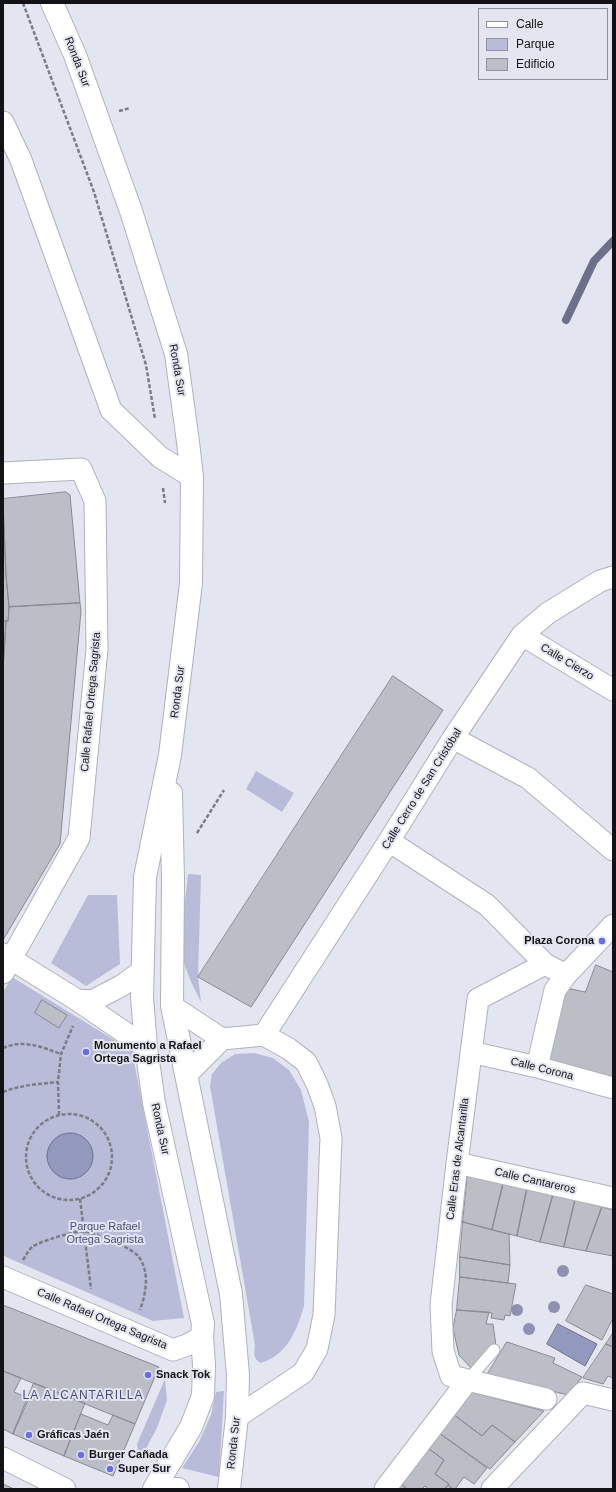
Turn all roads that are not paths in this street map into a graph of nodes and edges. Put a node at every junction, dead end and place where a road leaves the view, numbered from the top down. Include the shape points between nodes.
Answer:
1 (52, 3) edge
2 (3, 122) edge
3 (3, 473) edge
4 (192, 477) junction
5 (613, 578) edge
6 (522, 634) junction
7 (613, 690) edge
8 (453, 738) junction
9 (170, 755) junction
10 (389, 841) junction
11 (613, 850) edge
12 (613, 925) edge
13 (6, 962) edge
14 (546, 964) junction
15 (142, 971) junction
16 (566, 976) junction
17 (77, 1000) junction
18 (172, 1006) junction
19 (264, 1035) junction
20 (222, 1039) junction
21 (146, 1047) junction
22 (471, 1052) junction
23 (536, 1067) junction
24 (186, 1075) junction
25 (613, 1088) edge
26 (457, 1163) junction
27 (613, 1198) edge
28 (3, 1277) edge
29 (202, 1337) junction
30 (494, 1350) dead end
31 (468, 1380) junction
32 (546, 1399) dead end
33 (613, 1400) edge
34 (237, 1417) junction
35 (3, 1458) edge
36 (66, 1489) edge
37 (154, 1489) edge
38 (229, 1489) edge
39 (385, 1489) edge
40 (492, 1489) edge

1 - 4 main road, Ronda Sur via 75,55 131,211 176,354
2 - 4 street via 21,160 111,410 160,457
3 - 13 street, Calle Rafael Ortega Sagrista via 81,469 95,501 97,649 79,838
4 - 9 main road, Ronda Sur via 191,583
5 - 6 street, Calle Cerro de San Cristóbal via 600,581 548,612
6 - 7 street, Calle Cierzo
6 - 8 street, Calle Cerro de San Cristóbal
8 - 10 street, Calle Cerro de San Cristóbal
8 - 11 street via 528,778
9 - 15 main road, Ronda Sur via 145,877
9 - 18 main road, Ronda Sur via 173,879
10 - 14 street via 487,905
10 - 19 street, Calle Cerro de San Cristóbal
12 - 16 street
13 - 17 street
14 - 16 street
14 - 22 street, Calle Eras de Alcantarilla via 478,998
15 - 17 street via 121,986 92,1001
15 - 21 main road, Ronda Sur
16 - 23 street via 555,990
17 - 21 street
18 - 20 street
18 - 24 main road, Ronda Sur
19 - 20 street
19 - 34 street via 290,1049 306,1062 325,1106 331,1138 324,1315 317,1348 303,1373
20 - 24 street
21 - 29 main road, Ronda Sur via 154,1103 203,1324
22 - 23 street, Calle Corona
22 - 26 street, Calle Eras de Alcantarilla
23 - 25 street, Calle Corona
24 - 34 main road, Ronda Sur via 231,1294 238,1375
26 - 27 street, Calle Cantareros
26 - 31 street, Calle Eras de Alcantarilla via 441,1305 443,1351 451,1376
28 - 29 street, Calle Rafael Ortega Sagrista via 173,1350
29 - 37 main road, Ronda Sur via 203,1396 191,1427
30 - 31 lane
31 - 32 street, Calle Eras de Alcantarilla
31 - 39 street
33 - 40 street via 583,1393
34 - 38 main road, Ronda Sur
35 - 36 street

